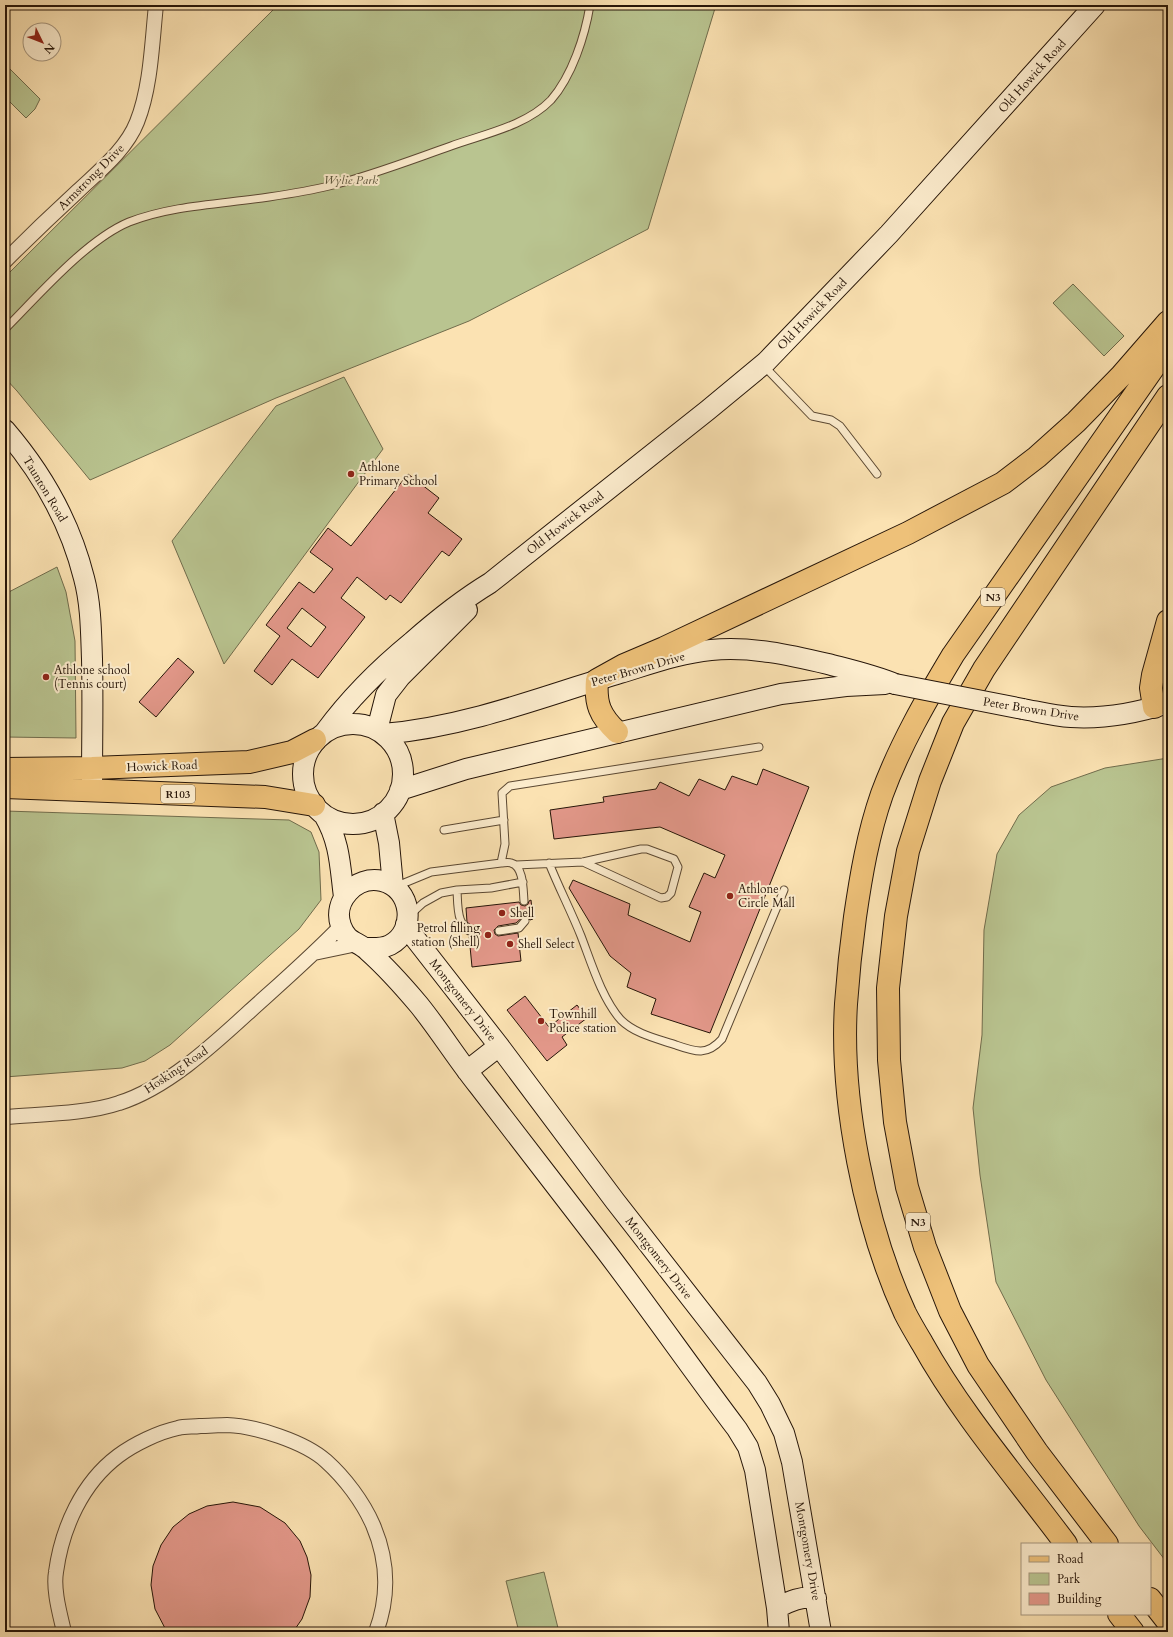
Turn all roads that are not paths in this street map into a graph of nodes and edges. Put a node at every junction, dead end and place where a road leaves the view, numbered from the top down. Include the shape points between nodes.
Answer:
1 (156, 5) edge
2 (590, 5) edge
3 (1095, 5) edge
4 (5, 261) edge
5 (1168, 322) edge
6 (5, 329) edge
7 (1168, 347) edge
8 (763, 364) junction
9 (1168, 396) edge
10 (5, 430) edge
11 (877, 474) dead end
12 (490, 583) junction
13 (1168, 621) edge
14 (596, 680) junction
15 (894, 684) junction
16 (1161, 705) edge
17 (380, 732) junction
18 (617, 732) junction
19 (320, 736) junction
20 (759, 747) dead end
21 (92, 768) junction
22 (5, 769) edge
23 (5, 787) edge
24 (400, 790) junction
25 (92, 791) junction
26 (319, 810) junction
27 (383, 813) junction
28 (504, 820) junction
29 (444, 830) dead end
30 (583, 862) junction
31 (501, 863) junction
32 (549, 863) junction
33 (516, 865) junction
34 (523, 882) junction
35 (394, 886) junction
36 (457, 890) junction
37 (784, 890) dead end
38 (344, 897) junction
39 (524, 901) dead end
40 (407, 920) junction
41 (525, 920) dead end
42 (341, 926) junction
43 (499, 931) dead end
44 (476, 933) dead end
45 (361, 946) junction
46 (314, 954) junction
47 (500, 1046) junction
48 (467, 1071) junction
49 (5, 1117) edge
50 (1065, 1543) edge
51 (1106, 1543) edge
52 (816, 1598) junction
53 (1151, 1600) edge
54 (777, 1608) junction
55 (1120, 1615) edge
56 (1168, 1622) edge
57 (820, 1631) edge
58 (64, 1632) edge
59 (376, 1632) edge
60 (779, 1632) edge
61 (1133, 1632) edge

1 - 4 street, Armstrong Drive via 142,104 129,138 106,164
2 - 6 lane via 578,54 563,82 551,99 512,125 368,175 328,186 171,210 126,224 101,238 70,264
3 - 8 street, Old Howick Road via 889,234
5 - 14 main road via 1076,422 1037,457 1002,483 908,533
7 - 50 main road, N3 via 953,655 904,741 882,796 862,869 846,1006 846,1068 862,1176 880,1250 906,1314 934,1365 969,1418
8 - 11 lane via 812,416 831,420 840,426
8 - 12 street, Old Howick Road
9 - 51 main road, N3 via 984,669 954,723 930,781 908,851 896,916 888,988 888,1060 895,1122 907,1187 925,1247 950,1311 978,1364 1038,1452
10 - 21 street, Taunton Road via 43,480 63,514 85,579 91,624
12 - 17 street, Old Howick Road via 386,695
12 - 19 street, Old Howick Road via 436,620 372,677
13 - 16 main road via 1151,688
14 - 15 street, Peter Brown Drive via 680,655 740,649 808,660 873,675
14 - 17 street, Peter Brown Drive via 502,710 436,726 409,732
14 - 18 main road via 599,709
15 - 16 street, Peter Brown Drive, bridge via 1069,717 1094,718
15 - 18 street, Peter Brown Drive via 846,686 781,694
17 - 19 street via 364,725 350,724 337,726
17 - 24 street, R103 via 394,745 401,759 403,775
18 - 24 street, Peter Brown Drive via 466,769
19 - 21 main road, Howick Road via 292,752 249,762
19 - 26 street via 308,752 303,766 306,793
20 - 28 lane via 510,786 502,792
21 - 22 main road, Howick Road
21 - 25 street, Taunton Road
23 - 25 main road, Howick Road / R103
24 - 27 street, R103 via 393,803
25 - 26 main road, Howick Road / R103 via 265,797
26 - 27 street, R103 via 338,822 354,824 369,821
26 - 38 street via 335,838
27 - 35 street
28 - 29 lane
28 - 31 lane via 505,844
30 - 30 lane via 647,849 674,859 678,867 671,893 661,898
30 - 32 lane
31 - 33 lane
31 - 35 lane via 431,872
32 - 33 lane
32 - 37 lane via 611,1006 633,1030 695,1051 706,1051 722,1039
33 - 34 lane
34 - 36 lane via 492,888
34 - 39 lane
35 - 38 street via 383,881 361,882 351,888
35 - 40 street via 407,905
36 - 40 lane via 440,893 431,898
36 - 44 lane via 462,924 468,931
38 - 42 street via 339,911
40 - 45 street via 400,936 390,944 378,948
40 - 47 street, Montgomery Drive via 418,943
41 - 43 lane via 519,928
42 - 45 street via 347,937
42 - 46 street, Hosking Road
45 - 46 street, Hosking Road
45 - 48 street via 385,966 420,1006
46 - 49 street, Hosking Road via 211,1046 146,1092 119,1103 84,1110
47 - 48 street
47 - 52 street, Montgomery Drive via 614,1201 757,1383 770,1404 784,1433 792,1462
48 - 54 street via 605,1250 748,1447 755,1470
52 - 54 street via 794,1599
52 - 57 street, Montgomery Drive
53 - 56 main road
54 - 60 street
55 - 61 main road
58 - 59 street via 55,1573 64,1535 78,1504 94,1479 118,1456 152,1436 179,1428 228,1425 270,1432 301,1445 326,1461 353,1491 380,1541 385,1577 382,1615

